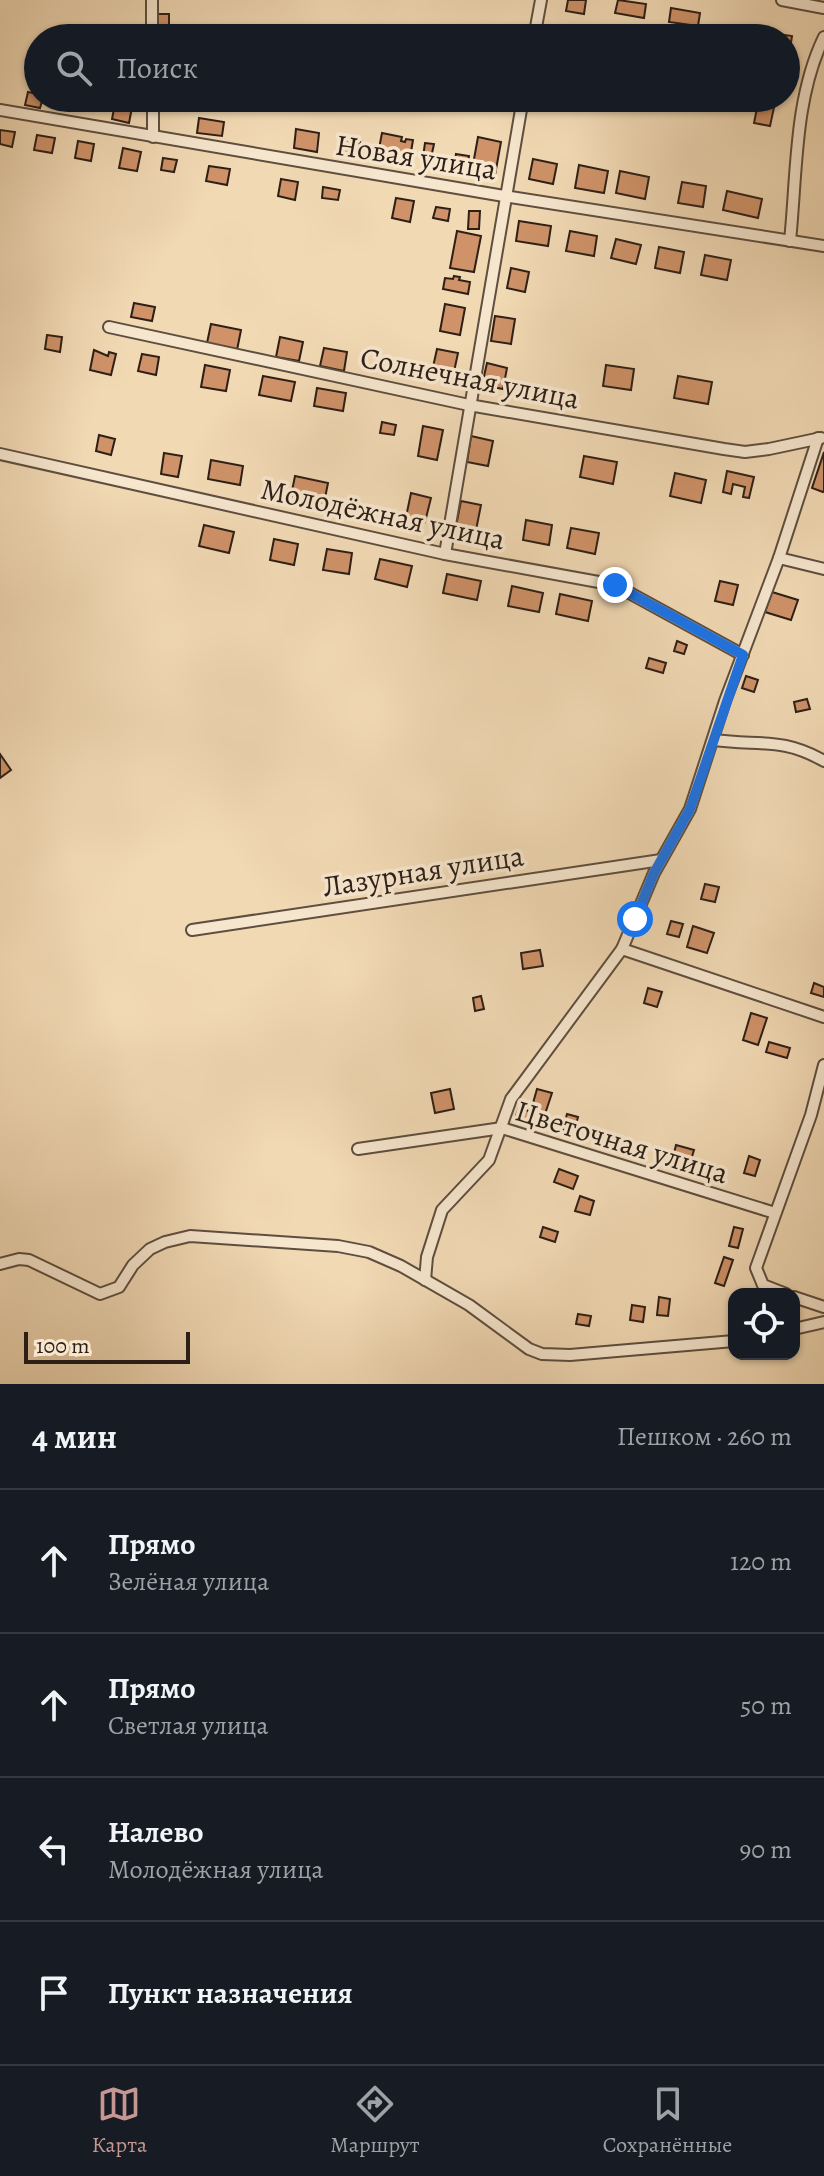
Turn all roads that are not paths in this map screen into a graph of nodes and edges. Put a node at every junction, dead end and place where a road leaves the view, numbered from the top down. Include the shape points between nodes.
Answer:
1 (152, 0) edge
2 (541, 0) edge
3 (782, 0) edge
4 (824, 8) edge
5 (152, 24) edge
6 (537, 24) edge
7 (824, 37) edge
8 (0, 110) edge
9 (153, 112) edge
10 (520, 112) edge
11 (153, 137) junction
12 (504, 196) junction
13 (790, 241) junction
14 (824, 246) edge
15 (109, 327) dead end
16 (469, 405) junction
17 (821, 438) edge
18 (0, 454) edge
19 (445, 554) junction
20 (779, 558) junction
21 (824, 569) edge
22 (743, 655) junction
23 (714, 740) junction
24 (824, 761) edge
25 (661, 860) junction
26 (192, 930) dead end
27 (622, 949) junction
28 (824, 1017) edge
29 (824, 1065) edge
30 (502, 1128) junction
31 (358, 1149) dead end
32 (775, 1213) junction
33 (0, 1264) edge
34 (425, 1280) junction
35 (771, 1288) edge
36 (800, 1299) edge
37 (824, 1307) edge
38 (824, 1322) edge
39 (800, 1328) edge
40 (728, 1342) edge

1 - 5 street
2 - 6 street
3 - 4 street
7 - 13 street via 804,90
8 - 11 street, Новая улица
9 - 11 street
10 - 12 street
11 - 12 street, Новая улица
12 - 13 street, Новая улица
12 - 16 street
13 - 14 street, Новая улица
15 - 16 street, Солнечная улица
16 - 17 street, Солнечная улица via 745,452
16 - 19 street
17 - 20 street
18 - 19 street, Молодёжная улица
19 - 22 street, Молодёжная улица via 615,585
20 - 21 street
20 - 22 street
22 - 23 street
23 - 24 street via 784,744
23 - 25 street via 690,809
25 - 26 street, Лазурная улица
25 - 27 street
27 - 28 street
27 - 30 street via 511,1099
29 - 32 street
30 - 31 street, Цветочная улица
30 - 32 street, Цветочная улица
30 - 34 street via 489,1160 442,1210
32 - 35 street via 756,1268 763,1285
33 - 34 street via 29,1260 94,1293 107,1293 119,1287 150,1249 190,1236 338,1246 369,1252
34 - 40 street via 542,1354
36 - 37 street
38 - 39 street

